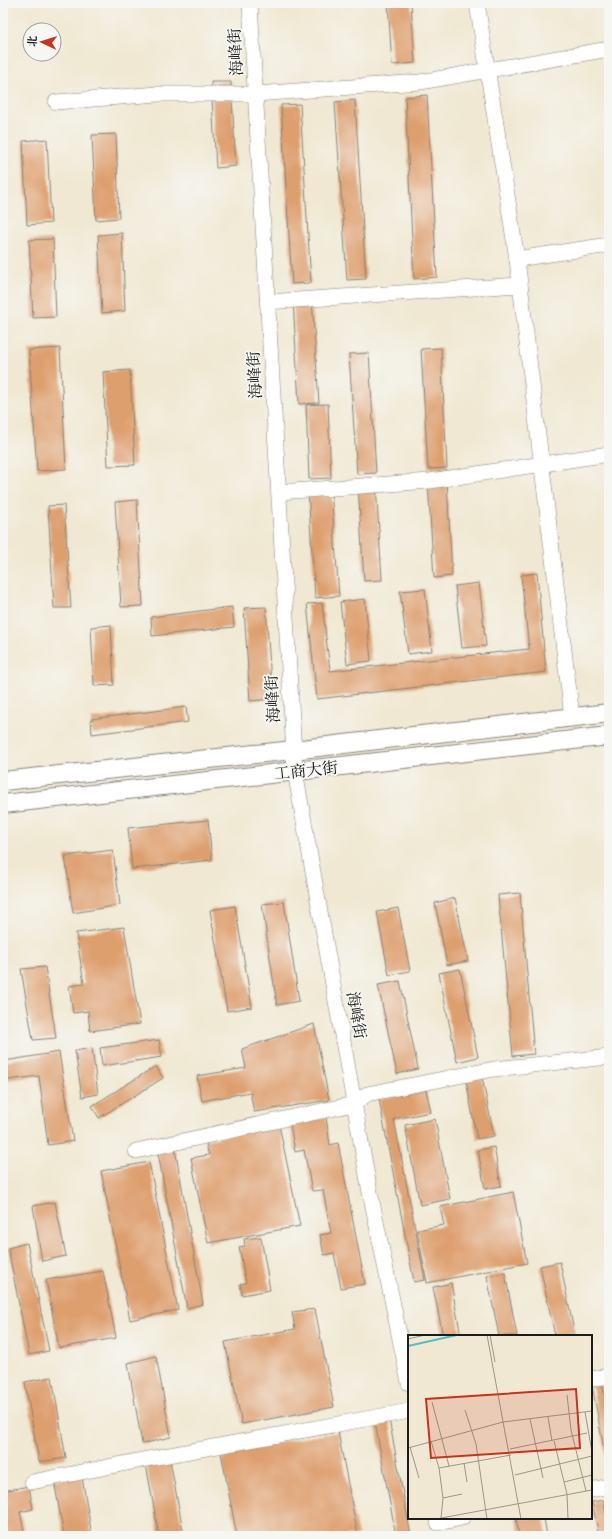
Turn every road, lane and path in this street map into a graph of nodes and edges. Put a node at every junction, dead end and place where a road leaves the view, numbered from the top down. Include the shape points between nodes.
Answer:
1 (250, 3) edge
2 (477, 3) edge
3 (609, 49) edge
4 (488, 70) junction
5 (256, 94) junction
6 (56, 102) dead end
7 (609, 245) edge
8 (517, 259) junction
9 (520, 285) junction
10 (267, 302) junction
11 (609, 454) edge
12 (278, 492) junction
13 (609, 713) edge
14 (572, 717) junction
15 (609, 736) edge
16 (293, 750) junction
17 (295, 771) junction
18 (3, 780) edge
19 (3, 804) edge
20 (609, 1057) edge
21 (354, 1104) junction
22 (136, 1151) dead end
23 (609, 1376) edge
24 (408, 1378) edge
25 (592, 1379) edge
26 (408, 1411) edge
27 (32, 1482) dead end
28 (609, 1486) edge
29 (592, 1490) edge
30 (459, 1519) edge
31 (438, 1526) edge

1 - 5 street, 海峰街
2 - 4 street
3 - 4 street
4 - 5 street via 420,82
4 - 8 street
5 - 6 street via 158,94
5 - 10 street, 海峰街
7 - 8 street
8 - 9 street
9 - 10 street
9 - 14 street
10 - 12 street, 海峰街
11 - 12 street via 430,481
12 - 16 street, 海峰街
13 - 14 main road, 工商大街
14 - 16 main road, 工商大街
15 - 17 main road, 工商大街
16 - 17 street, 海峰街
16 - 18 main road, 工商大街
17 - 19 main road, 工商大街
17 - 21 street, 海峰街
20 - 21 street via 494,1069 367,1094
21 - 22 street
21 - 24 street, 海峰街
23 - 25 street
26 - 27 street
28 - 29 street
30 - 31 street

